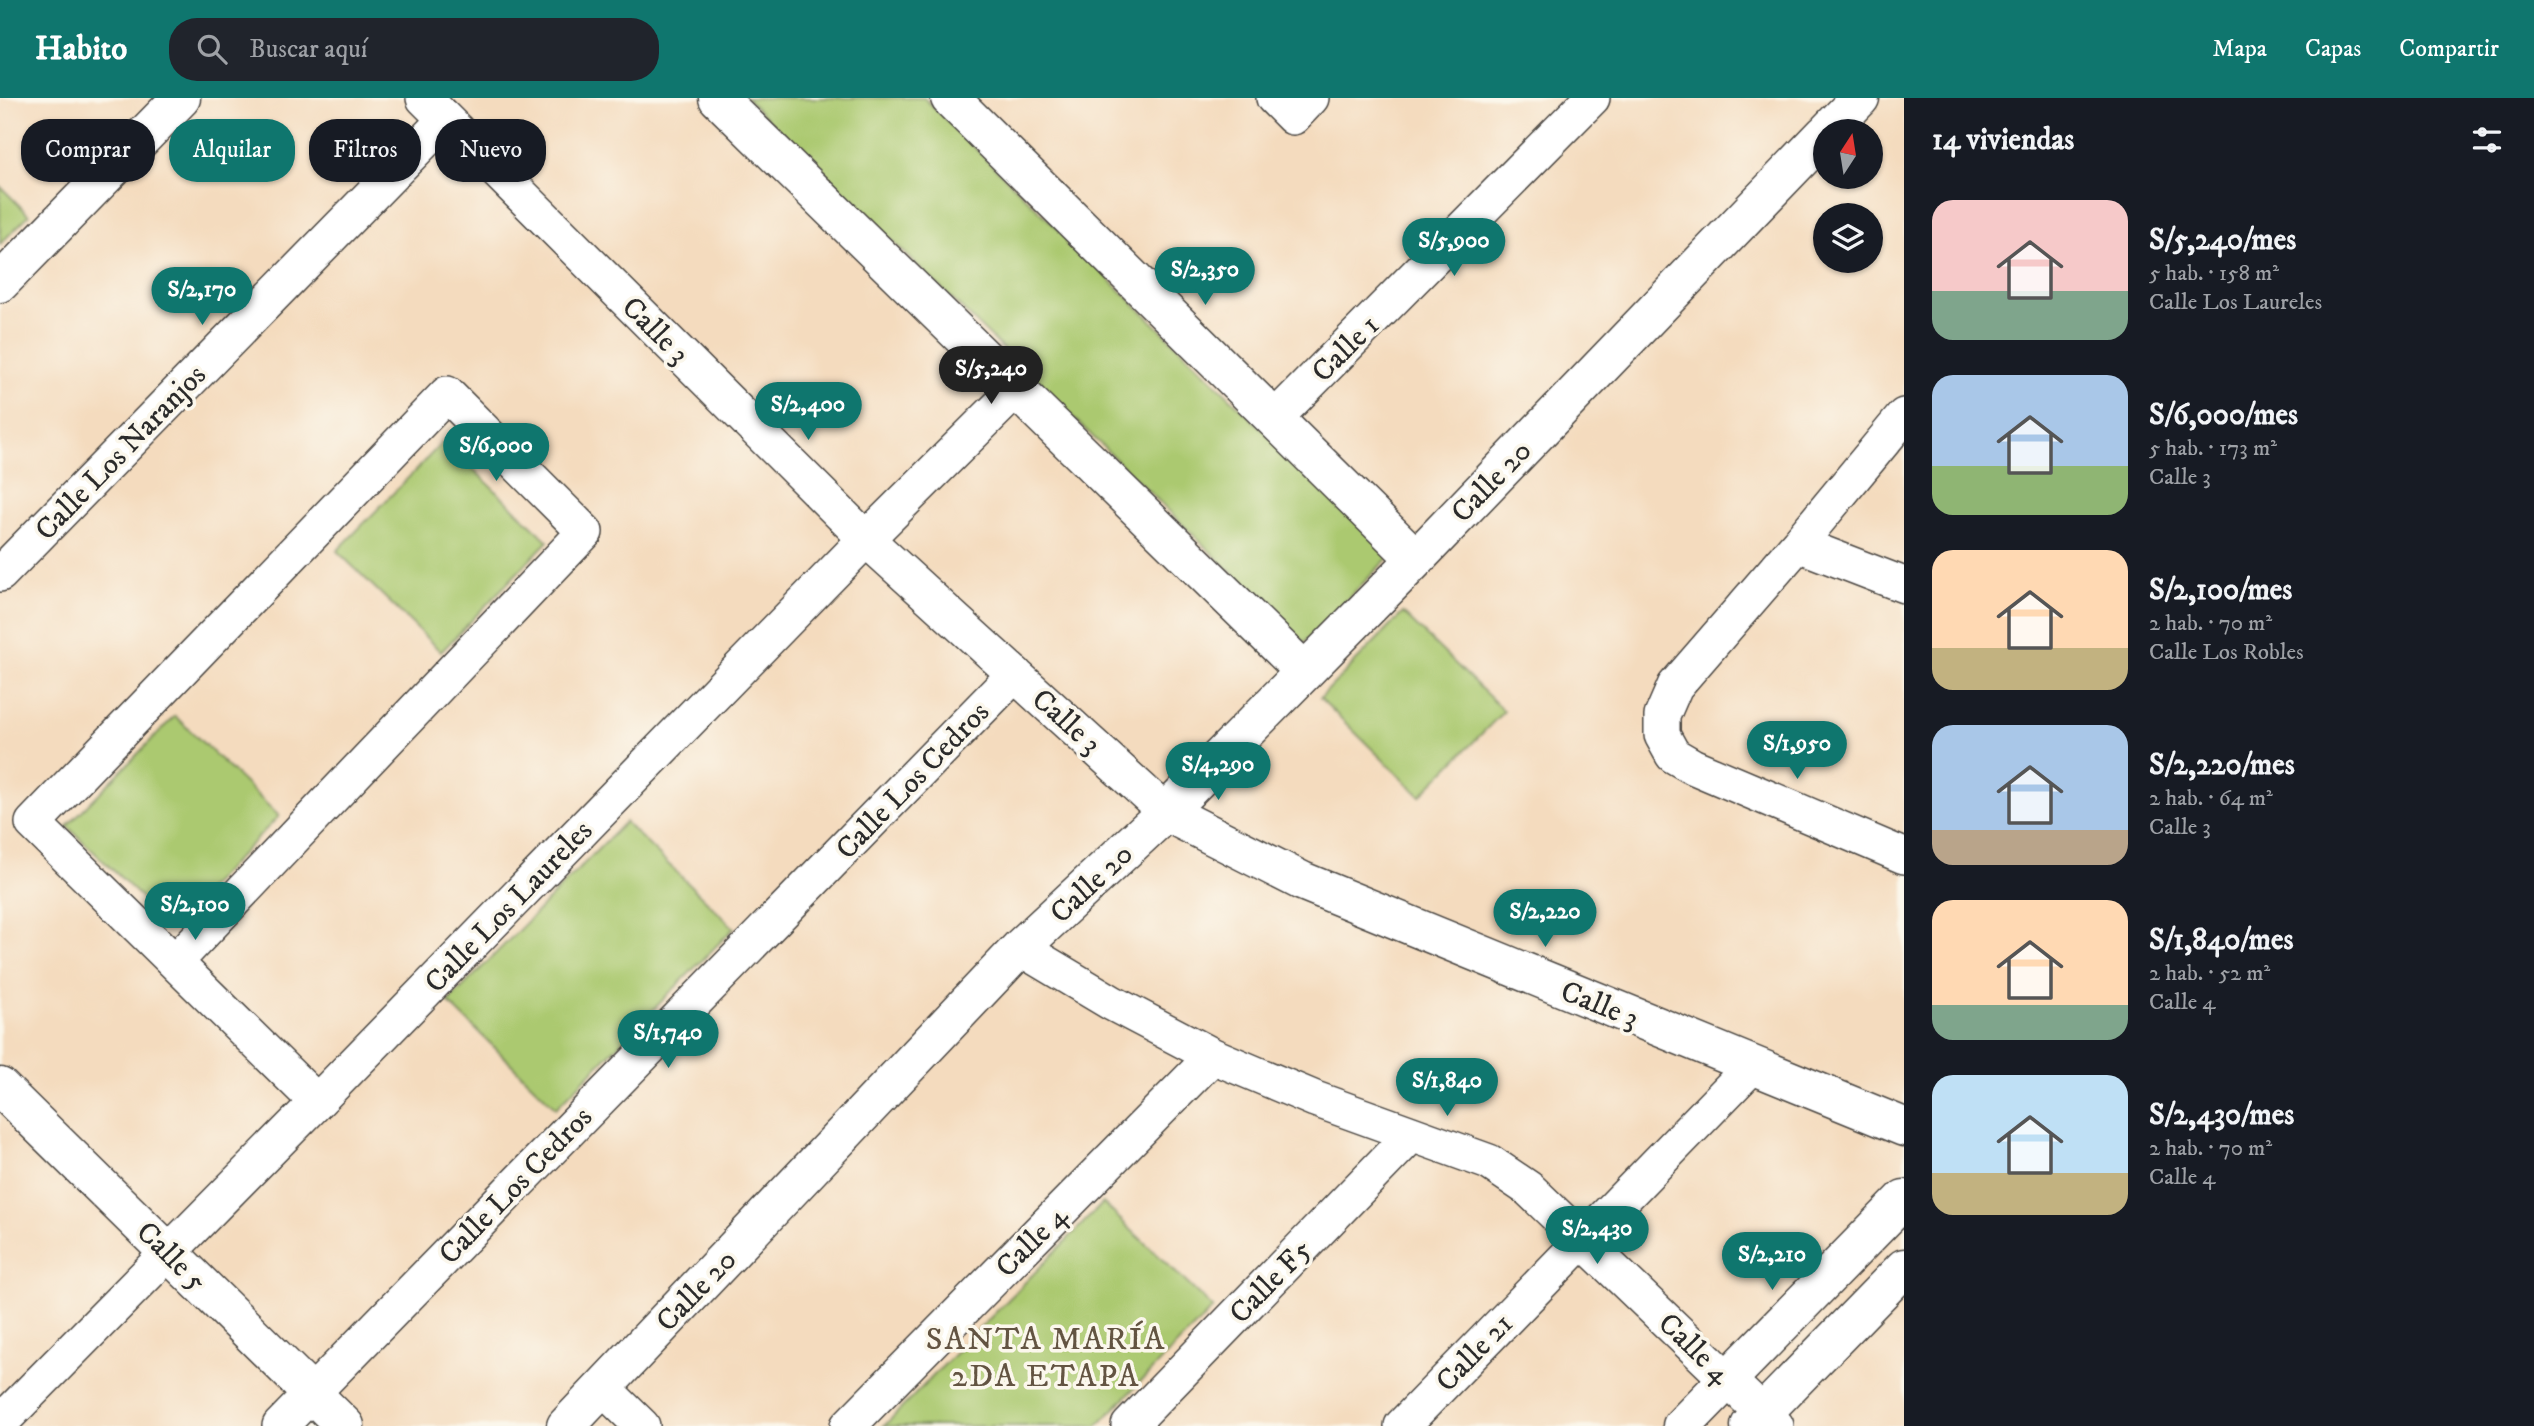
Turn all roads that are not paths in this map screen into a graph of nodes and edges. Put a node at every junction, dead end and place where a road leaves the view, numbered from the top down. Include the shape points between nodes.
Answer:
1 (181, 98) edge
2 (718, 98) edge
3 (950, 98) edge
4 (1592, 98) edge
5 (1860, 98) edge
6 (434, 109) edge
7 (1840, 119) edge
8 (1813, 148) edge
9 (0, 283) edge
10 (1017, 389) junction
11 (1904, 416) edge
12 (1275, 418) junction
13 (866, 539) junction
14 (1798, 544) junction
15 (1416, 559) junction
16 (0, 574) edge
17 (1904, 585) edge
18 (1304, 671) junction
19 (1015, 674) junction
20 (1167, 812) junction
21 (1904, 856) edge
22 (1020, 948) junction
23 (175, 962) junction
24 (1213, 1056) junction
25 (1751, 1067) junction
26 (0, 1087) edge
27 (317, 1102) junction
28 (1904, 1127) edge
29 (1411, 1135) junction
30 (1904, 1199) edge
31 (1584, 1239) junction
32 (168, 1252) junction
33 (1904, 1268) edge
34 (1727, 1379) junction
35 (603, 1388) junction
36 (312, 1394) junction
37 (1763, 1422) edge
38 (0, 1423) edge
39 (280, 1426) edge
40 (345, 1426) edge
41 (566, 1426) edge
42 (642, 1426) edge
43 (848, 1426) edge
44 (1129, 1426) edge
45 (1402, 1426) edge
46 (1682, 1426) edge

1 - 9 street
2 - 10 street
3 - 12 street
4 - 12 street, Calle 1
5 - 7 street, Calle 20
6 - 13 street, Calle 3
6 - 16 street, Calle Los Naranjos
8 - 15 street, Calle 20
10 - 13 street, Calle Los Laureles
10 - 18 street
11 - 14 street
12 - 15 street
13 - 19 street, Calle 3
13 - 27 street, Calle Los Laureles
14 - 17 street
14 - 21 street via 1675,687 1662,716 1662,734 1673,755 1692,766
15 - 18 street, Calle 20
18 - 20 street, Calle 20
19 - 20 street, Calle 3
19 - 36 street, Calle Los Cedros
20 - 22 street, Calle 20
20 - 25 street, Calle 3 via 1302,880
22 - 24 street, Calle 4
22 - 35 street, Calle 20
23 - 23 street via 33,822 447,394 585,532
23 - 27 street
24 - 29 street, Calle 4
24 - 43 street, Calle 4
25 - 28 street, Calle 3
25 - 31 street, Calle 21
26 - 32 street, Calle 5
27 - 32 street, Calle Los Laureles
29 - 31 street, Calle 4 via 1489,1163 1529,1189
29 - 44 street, Calle F5
30 - 34 street
31 - 34 street, Calle 4
31 - 45 street, Calle 21
32 - 36 street, Calle 5
32 - 38 street, Calle Los Laureles
33 - 37 street
34 - 37 street, Calle 4
34 - 46 street
35 - 41 street, Calle 20
35 - 42 street
36 - 39 street, Calle Los Cedros
36 - 40 street, Calle 5

